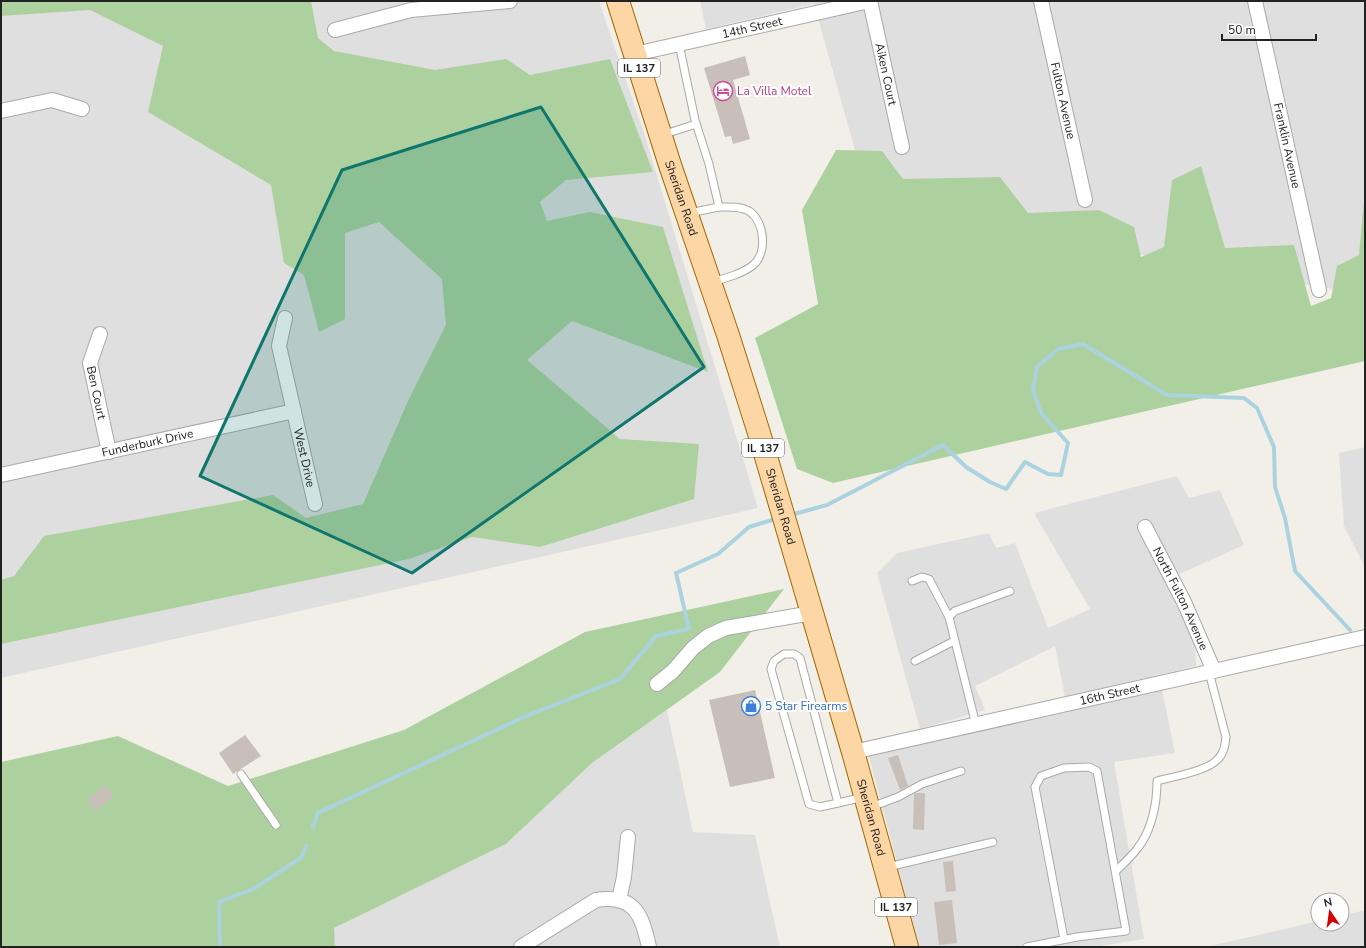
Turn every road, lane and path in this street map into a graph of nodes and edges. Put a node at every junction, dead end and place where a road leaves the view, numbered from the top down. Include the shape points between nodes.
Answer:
1 (510, 1) edge
2 (618, 1) edge
3 (869, 1) edge
4 (1041, 1) edge
5 (1255, 1) edge
6 (335, 30) dead end
7 (679, 44) junction
8 (635, 54) junction
9 (82, 109) dead end
10 (1, 111) edge
11 (696, 124) junction
12 (661, 135) junction
13 (902, 147) dead end
14 (1084, 200) dead end
15 (719, 207) junction
16 (687, 214) junction
17 (710, 283) junction
18 (1319, 290) dead end
19 (284, 318) dead end
20 (100, 334) dead end
21 (294, 411) junction
22 (109, 452) junction
23 (1, 475) edge
24 (315, 504) dead end
25 (1146, 527) dead end
26 (912, 581) dead end
27 (1010, 591) dead end
28 (812, 613) junction
29 (949, 617) junction
30 (1365, 637) edge
31 (954, 641) junction
32 (915, 661) dead end
33 (1212, 671) junction
34 (657, 684) dead end
35 (976, 725) junction
36 (853, 752) junction
37 (961, 771) dead end
38 (241, 774) dead end
39 (867, 802) junction
40 (838, 803) junction
41 (276, 825) dead end
42 (628, 837) dead end
43 (993, 842) dead end
44 (886, 868) junction
45 (1116, 871) junction
46 (619, 900) junction
47 (1064, 939) junction
48 (521, 947) edge
49 (649, 947) edge
50 (907, 947) edge
51 (1027, 947) edge

1 - 6 street via 411,10
2 - 8 main road, Sheridan Road / IL 137
3 - 7 street, 14th Street
3 - 13 street, Aiken Court
4 - 14 street, Fulton Avenue
5 - 18 street, Franklin Avenue
7 - 8 street, 14th Street
7 - 11 lane
8 - 12 main road, Sheridan Road / IL 137
9 - 10 street via 52,100
11 - 12 lane
11 - 15 lane
12 - 16 main road, Sheridan Road / IL 137
15 - 16 lane
15 - 17 lane via 738,207 754,216 759,225 763,244 760,257 753,266
16 - 17 main road, Sheridan Road / IL 137
17 - 28 main road, Sheridan Road / IL 137 via 759,433
19 - 21 street, West Drive via 279,346
20 - 22 street, Ben Court via 90,362
21 - 22 street, Funderburk Drive
21 - 24 street, West Drive
22 - 23 street, Funderburk Drive
25 - 33 street, North Fulton Avenue via 1184,602
26 - 29 lane via 922,577 928,580
27 - 29 lane via 955,611
28 - 34 street via 741,624 708,636
28 - 36 main road, Sheridan Road / IL 137
29 - 31 lane
30 - 33 street, 16th Street
31 - 32 lane
31 - 35 lane
33 - 35 street, 16th Street
33 - 45 lane via 1226,737 1225,748 1217,760 1204,768 1157,781 1152,818 1145,836 1138,848
35 - 36 street, 16th Street
36 - 39 main road, Sheridan Road / IL 137
37 - 39 lane via 922,784 898,797
38 - 41 lane
39 - 40 lane
39 - 44 main road, Sheridan Road / IL 137
40 - 40 lane via 820,807 808,804 771,669 774,661 784,654 794,654 800,658
42 - 46 street
43 - 44 lane
44 - 50 main road, Sheridan Road / IL 137
45 - 47 lane via 1126,931
45 - 47 lane via 1097,771 1089,766 1064,768 1041,776 1034,787
46 - 48 street via 596,900
46 - 49 street via 637,911 644,924
47 - 51 lane

